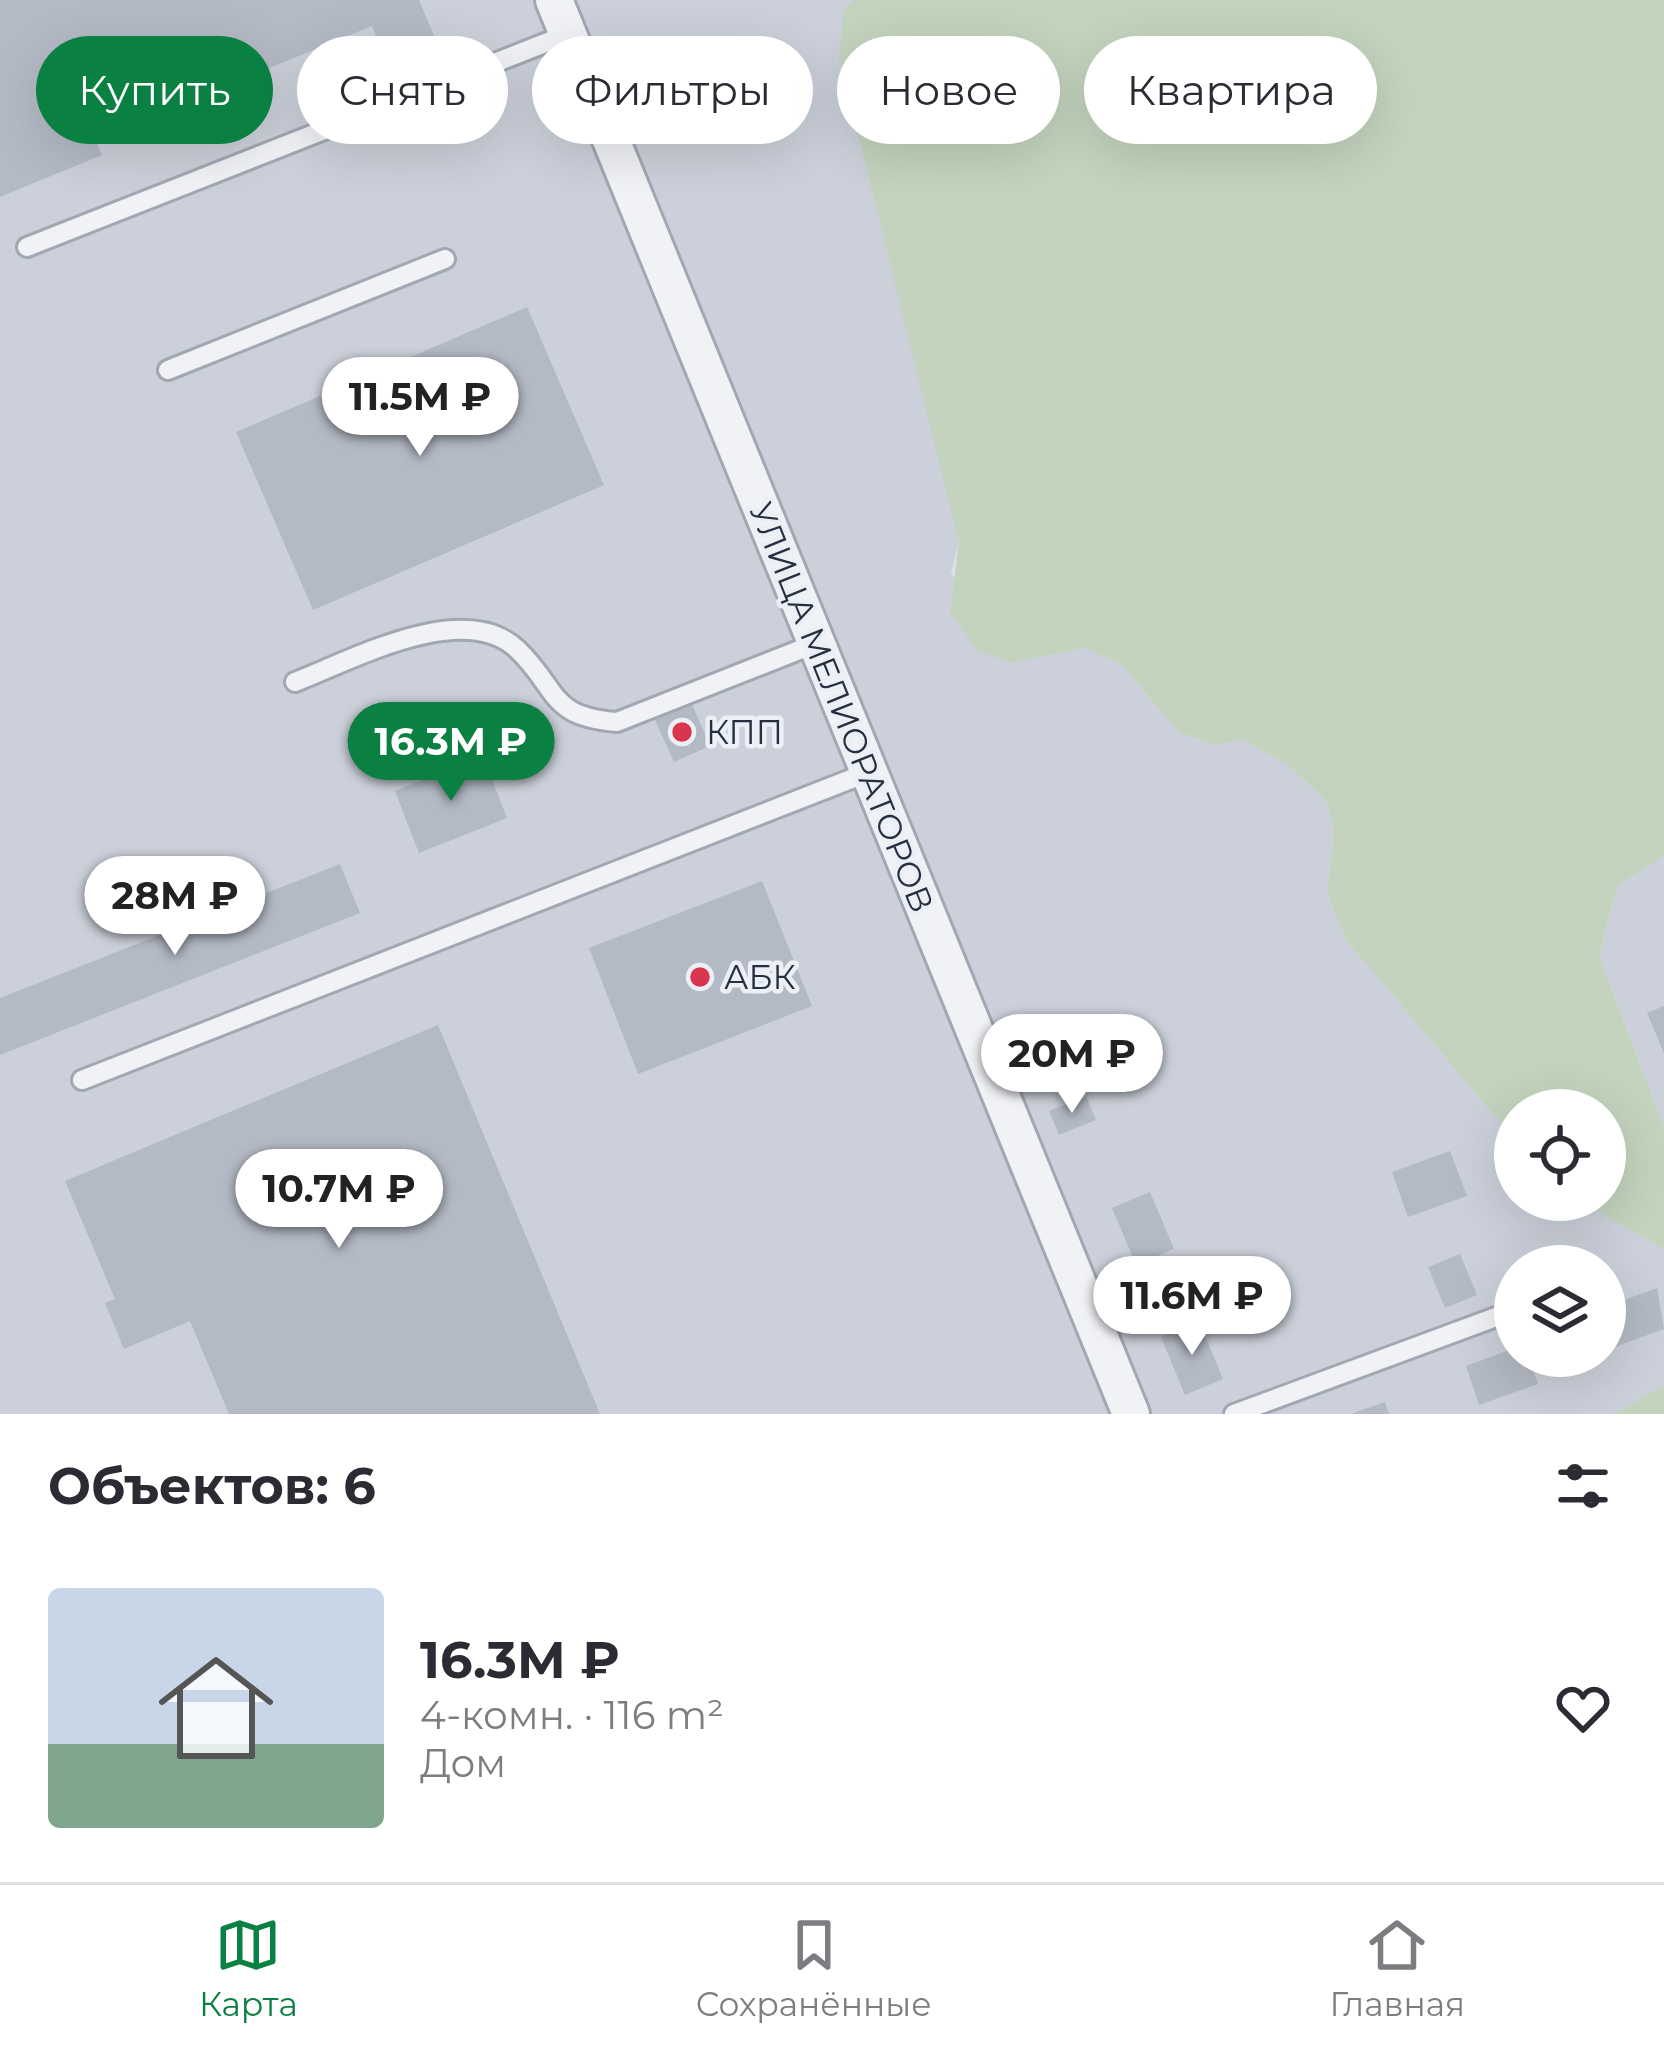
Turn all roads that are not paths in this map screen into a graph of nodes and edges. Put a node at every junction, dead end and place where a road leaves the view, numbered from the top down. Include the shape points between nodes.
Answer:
1 (554, 0) edge
2 (568, 34) junction
3 (27, 247) dead end
4 (445, 259) dead end
5 (168, 370) dead end
6 (817, 644) junction
7 (295, 682) dead end
8 (869, 772) junction
9 (82, 1080) dead end
10 (1494, 1318) edge
11 (1131, 1414) edge
12 (1234, 1414) edge

1 - 2 street, УЛИЦА МЕЛИОРАТОРОВ
2 - 3 lane
2 - 6 street, УЛИЦА МЕЛИОРАТОРОВ
4 - 5 lane
6 - 7 lane via 617,722 582,719 560,707 515,647 452,629
6 - 8 street, УЛИЦА МЕЛИОРАТОРОВ
8 - 9 lane
8 - 11 street, УЛИЦА МЕЛИОРАТОРОВ
10 - 12 lane

